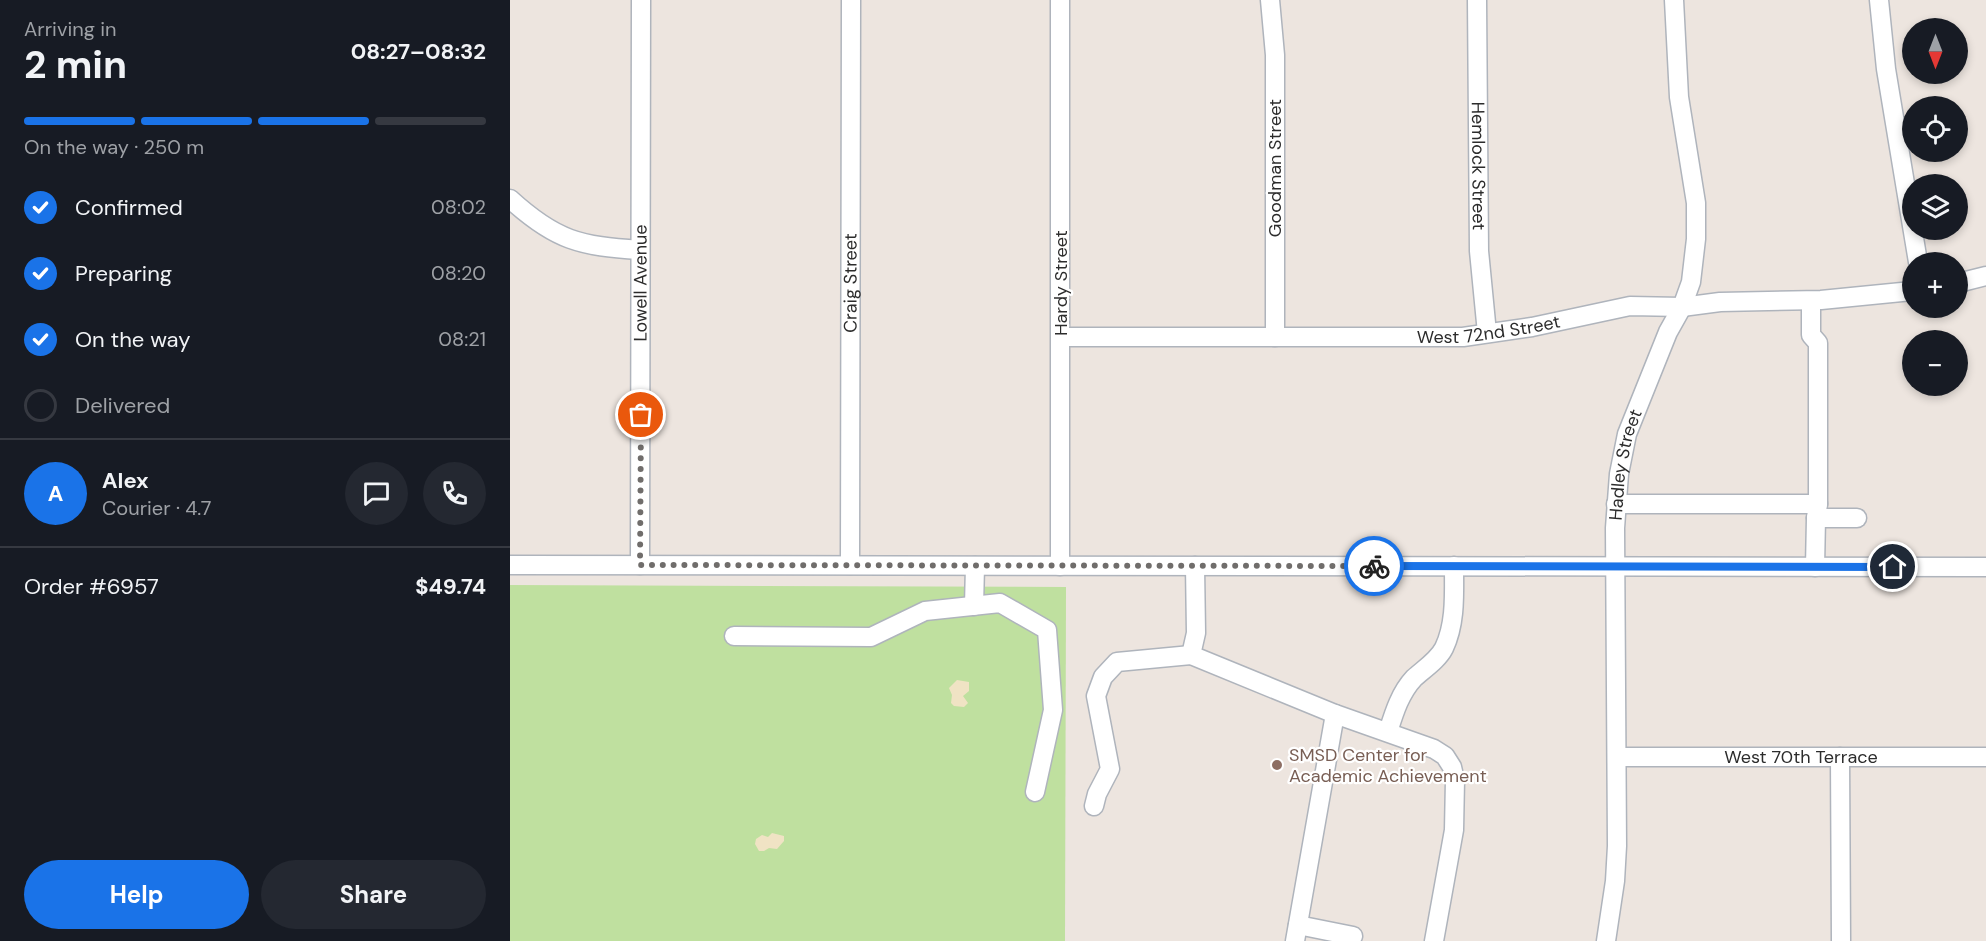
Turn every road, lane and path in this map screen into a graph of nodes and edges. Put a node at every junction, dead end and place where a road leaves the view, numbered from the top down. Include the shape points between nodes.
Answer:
1 (641, 0) edge
2 (851, 0) edge
3 (1060, 0) edge
4 (1270, 0) edge
5 (1477, 0) edge
6 (1674, 0) edge
7 (1879, 0) edge
8 (510, 199) edge
9 (640, 250) junction
10 (1916, 252) edge
11 (1986, 276) edge
12 (1968, 280) edge
13 (1902, 292) edge
14 (1811, 300) junction
15 (1682, 307) junction
16 (1487, 333) junction
17 (1061, 337) junction
18 (1275, 337) junction
19 (1616, 504) junction
20 (1817, 511) junction
21 (1857, 518) dead end
22 (510, 565) edge
23 (640, 565) junction
24 (850, 566) junction
25 (975, 566) junction
26 (1060, 566) junction
27 (1195, 566) junction
28 (1454, 566) junction
29 (1616, 567) junction
30 (1815, 567) junction
31 (1986, 567) edge
32 (975, 606) junction
33 (734, 636) dead end
34 (1191, 655) junction
35 (1335, 714) junction
36 (1388, 732) junction
37 (1617, 757) junction
38 (1840, 757) junction
39 (1986, 757) edge
40 (1035, 792) dead end
41 (1094, 806) dead end
42 (1296, 933) edge
43 (1353, 936) dead end
44 (1434, 941) edge
45 (1606, 941) edge
46 (1841, 941) edge

1 - 9 street, Lowell Avenue
2 - 24 street, Craig Street
3 - 17 street, Hardy Street
4 - 18 street, Goodman Street via 1275,55
5 - 16 street, Hemlock Street via 1479,251
6 - 15 street, Hadley Street via 1679,96 1696,203 1691,282
7 - 10 street via 1886,69
8 - 9 street via 569,240 603,248
9 - 23 street, Lowell Avenue
11 - 12 street
13 - 14 street, West 72nd Street
14 - 15 street, West 72nd Street
14 - 20 street via 1811,335 1818,343
15 - 16 street, West 72nd Street via 1630,306
15 - 19 street, Hadley Street via 1627,434
16 - 18 street, West 72nd Street via 1462,337
17 - 18 street, West 72nd Street
17 - 26 street, Hardy Street
19 - 20 street
19 - 29 street, Hadley Street
20 - 21 street
20 - 30 street
22 - 23 street
23 - 24 street
24 - 25 street
25 - 26 street
25 - 32 street
26 - 27 street
27 - 28 street
27 - 34 street via 1196,633
28 - 29 street
28 - 36 street via 1449,635 1442,651 1403,693
29 - 30 street
29 - 37 street, Hadley Street
30 - 31 street
32 - 33 street via 925,611 871,637
32 - 40 street via 1000,603 1047,630 1053,710
34 - 35 street
34 - 41 street via 1117,662 1103,677 1096,696 1110,768
35 - 36 street
35 - 42 street
36 - 44 street via 1445,756 1455,780 1454,830
37 - 38 street, West 70th Terrace
37 - 45 street, Hadley Street via 1615,881
38 - 39 street, West 70th Terrace
38 - 46 street
42 - 43 street

